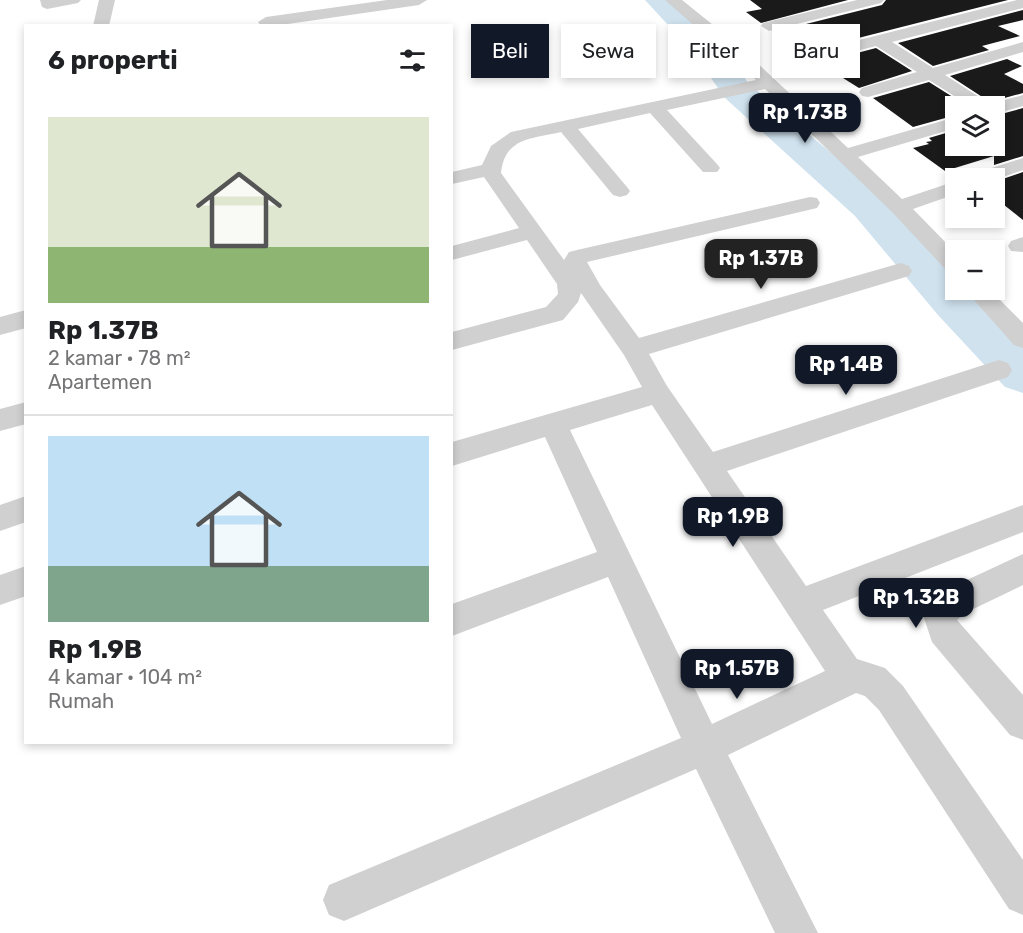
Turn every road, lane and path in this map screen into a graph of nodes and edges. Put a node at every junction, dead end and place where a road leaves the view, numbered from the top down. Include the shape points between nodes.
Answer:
1 (48, 0) edge
2 (74, 0) edge
3 (107, 0) edge
4 (419, 0) edge
5 (673, 0) edge
6 (876, 0) edge
7 (855, 2) edge
8 (1023, 3) edge
9 (789, 6) dead end
10 (805, 17) junction
11 (265, 19) edge
12 (101, 24) edge
13 (770, 26) dead end
14 (879, 41) junction
15 (860, 46) edge
16 (1023, 47) edge
17 (930, 74) junction
18 (768, 83) junction
19 (868, 93) dead end
20 (966, 96) edge
21 (1023, 100) edge
22 (1005, 106) edge
23 (654, 107) junction
24 (566, 126) junction
25 (945, 126) edge
26 (843, 155) junction
27 (1023, 164) edge
28 (710, 168) dead end
29 (491, 169) junction
30 (1005, 170) edge
31 (453, 178) edge
32 (620, 191) dead end
33 (945, 191) edge
34 (810, 203) dead end
35 (899, 207) junction
36 (532, 232) junction
37 (453, 253) edge
38 (945, 255) edge
39 (900, 271) dead end
40 (986, 300) edge
41 (24, 320) edge
42 (0, 326) edge
43 (1023, 339) edge
44 (453, 341) edge
45 (633, 349) junction
46 (999, 370) dead end
47 (658, 393) junction
48 (24, 414) edge
49 (0, 420) edge
50 (553, 424) junction
51 (453, 454) edge
52 (707, 466) junction
53 (24, 510) edge
54 (0, 518) edge
55 (1023, 518) edge
56 (617, 559) junction
57 (1023, 569) edge
58 (24, 582) edge
59 (0, 590) edge
60 (800, 604) junction
61 (453, 620) edge
62 (849, 677) junction
63 (1023, 722) edge
64 (704, 747) junction
65 (1023, 895) edge
66 (344, 900) dead end
67 (797, 933) edge

1 - 2 street via 47,4
3 - 12 street
4 - 11 street
5 - 18 street
6 - 7 street
7 - 10 street
8 - 14 street
9 - 10 street
10 - 13 street
14 - 15 street
14 - 17 street
16 - 17 street
17 - 19 street
17 - 20 street
18 - 23 street
18 - 26 street
21 - 22 street
23 - 24 street
23 - 28 street
24 - 29 street via 504,142 493,156
24 - 32 street
25 - 26 street
26 - 35 street
27 - 30 street
29 - 31 street
29 - 36 street
33 - 35 street
34 - 45 street via 577,257 576,266
35 - 38 street
36 - 37 street
36 - 44 street via 568,283 570,296 554,314
39 - 45 street
40 - 43 street
41 - 42 street
45 - 47 street
46 - 52 street
47 - 50 street
47 - 52 street
48 - 49 street
50 - 51 street
50 - 56 street
52 - 60 street
53 - 54 street
55 - 60 street
56 - 61 street
56 - 64 street
57 - 63 street via 952,603 939,615 944,630
58 - 59 street
60 - 62 street
62 - 64 street
62 - 65 street via 861,674 872,679 891,698
64 - 66 street
64 - 67 street

